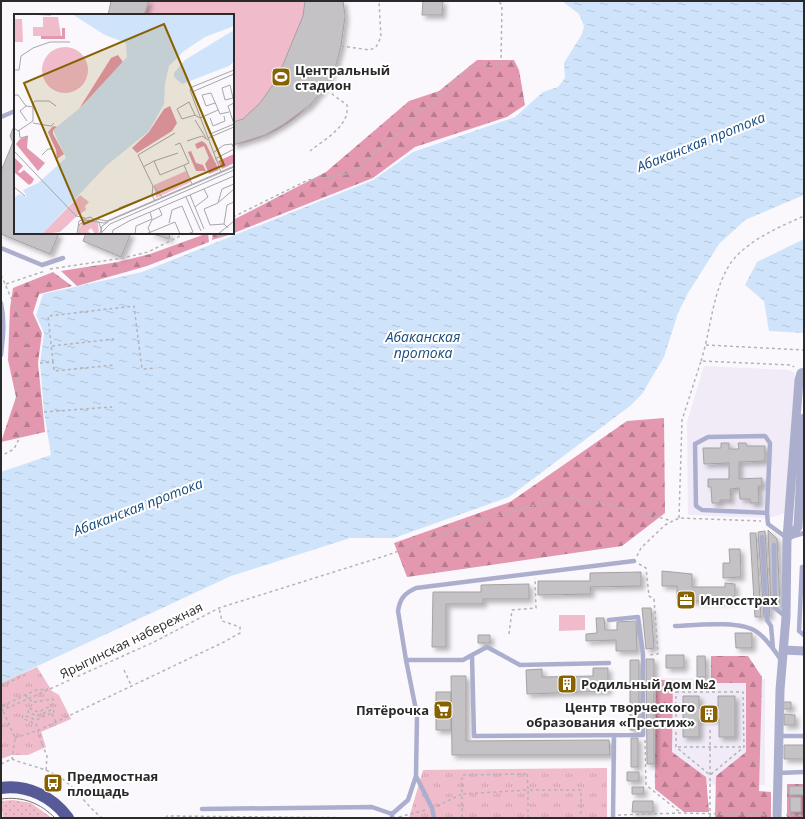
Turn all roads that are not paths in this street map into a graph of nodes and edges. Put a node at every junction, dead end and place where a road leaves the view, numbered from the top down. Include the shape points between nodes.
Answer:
1 (14, 111) edge
2 (1, 117) edge
3 (1, 248) edge
4 (63, 258) dead end
5 (1, 303) edge
6 (1, 355) edge
7 (803, 372) edge
8 (804, 418) edge
9 (767, 513) junction
10 (804, 533) edge
11 (762, 537) dead end
12 (787, 538) junction
13 (774, 545) dead end
14 (634, 562) dead end
15 (802, 567) dead end
16 (786, 617) junction
17 (609, 620) dead end
18 (675, 626) dead end
19 (804, 635) edge
20 (773, 648) junction
21 (784, 650) junction
22 (804, 651) edge
23 (472, 655) junction
24 (406, 660) junction
25 (781, 660) junction
26 (609, 662) dead end
27 (614, 735) junction
28 (777, 736) junction
29 (804, 736) edge
30 (804, 772) edge
31 (777, 773) junction
32 (416, 776) junction
33 (1, 780) edge
34 (1, 788) edge
35 (17, 788) junction
36 (202, 809) dead end
37 (392, 816) edge
38 (777, 816) edge
39 (613, 817) edge
40 (68, 818) edge
41 (434, 818) edge

1 - 2 lane
3 - 4 lane via 42,265
5 - 6 lane via 4,316
7 - 12 street via 799,380
8 - 12 street via 798,527
9 - 9 lane via 702,510 696,506 695,444 708,437 765,436 770,443
9 - 12 lane via 768,524
10 - 12 lane
11 - 20 lane via 767,620 771,626
12 - 16 street
13 - 16 lane via 775,608
14 - 24 lane via 416,588 406,593 398,611
15 - 19 lane via 799,631
16 - 21 street
17 - 27 lane via 638,617 643,654 643,735
18 - 20 lane via 734,625 757,631
20 - 25 lane
21 - 22 street
21 - 25 street
23 - 24 lane via 463,660
23 - 26 lane via 487,647 520,665
23 - 27 lane via 474,736
24 - 32 lane via 417,715
25 - 28 street
27 - 39 lane
28 - 29 lane
28 - 31 street
30 - 31 lane
31 - 38 street
32 - 37 lane via 408,800
32 - 41 lane via 432,808
33 - 35 highway
34 - 35 highway
35 - 40 highway via 46,797
36 - 37 lane via 372,807

